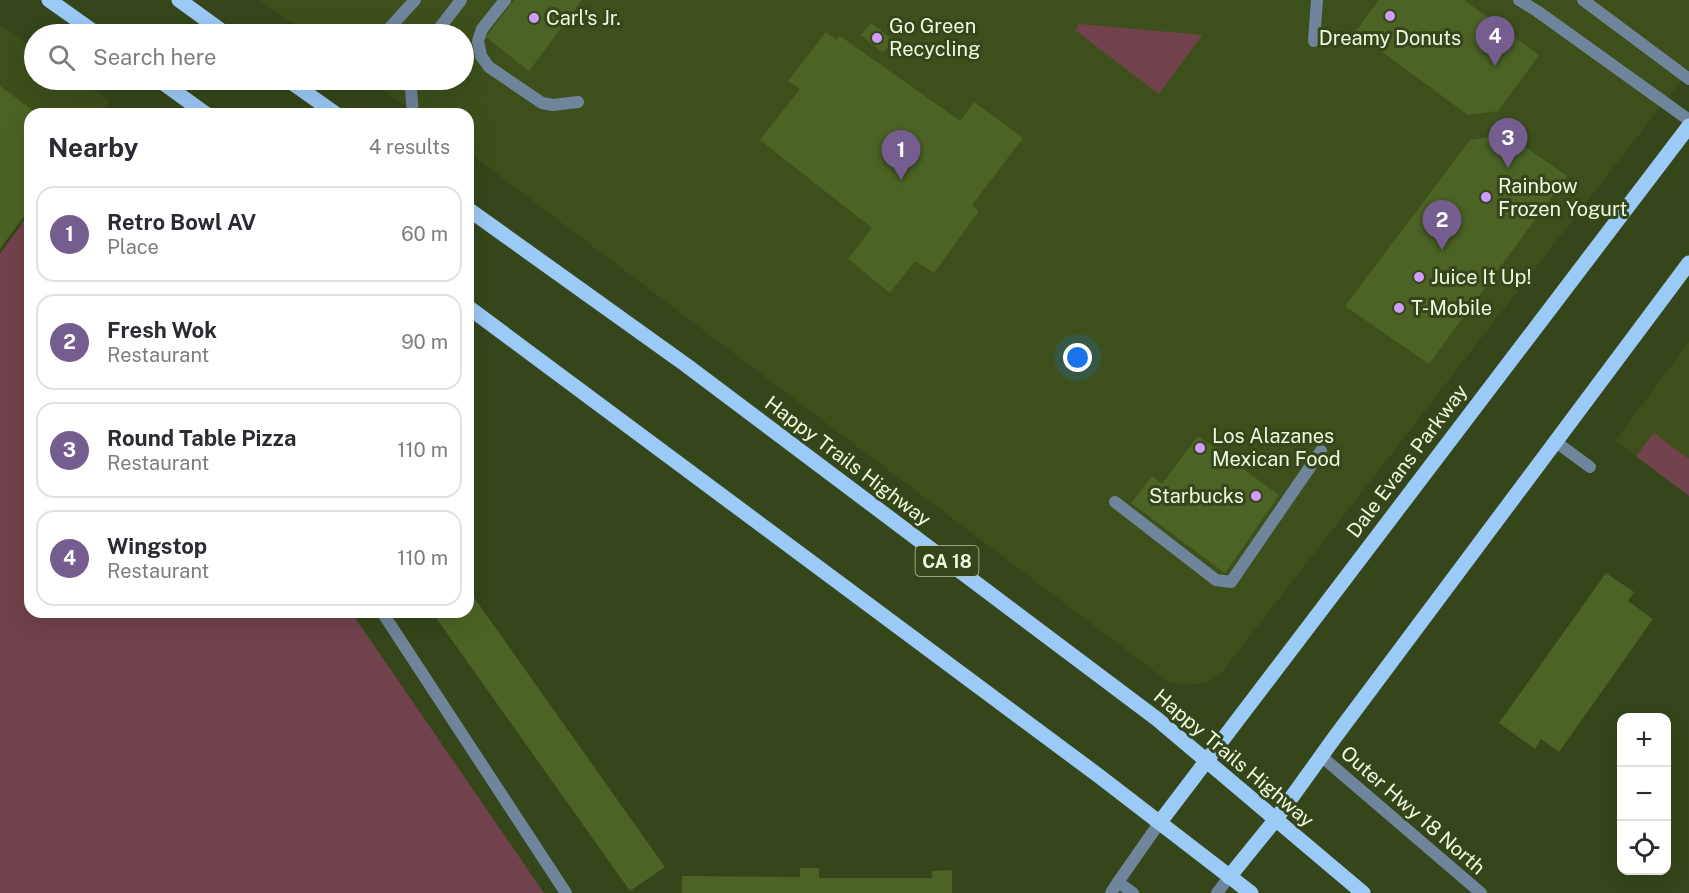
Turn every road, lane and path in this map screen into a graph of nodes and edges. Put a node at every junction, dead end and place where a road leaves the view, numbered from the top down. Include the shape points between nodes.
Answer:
1 (49, 0) edge
2 (179, 0) edge
3 (416, 0) edge
4 (461, 0) edge
5 (505, 0) edge
6 (1317, 0) edge
7 (1519, 0) edge
8 (1583, 0) edge
9 (83, 24) edge
10 (212, 24) edge
11 (393, 24) edge
12 (443, 24) edge
13 (1314, 41) dead end
14 (1689, 80) edge
15 (173, 90) edge
16 (302, 90) edge
17 (411, 90) edge
18 (578, 102) dead end
19 (198, 108) edge
20 (328, 108) edge
21 (412, 108) edge
22 (1689, 120) edge
23 (1689, 126) edge
24 (474, 213) edge
25 (1689, 263) edge
26 (474, 311) edge
27 (1556, 442) junction
28 (1321, 451) dead end
29 (1590, 467) dead end
30 (1115, 502) dead end
31 (386, 618) edge
32 (1321, 756) junction
33 (1206, 760) junction
34 (1276, 819) junction
35 (1160, 822) junction
36 (1229, 877) junction
37 (1114, 888) edge
38 (566, 893) edge
39 (1133, 893) edge
40 (1217, 893) edge
41 (1251, 893) edge
42 (1363, 893) edge
43 (1481, 893) edge

1 - 9 main road
2 - 10 main road
3 - 11 street
4 - 12 street
5 - 18 street via 478,40 481,56 489,68 542,103
6 - 13 street
7 - 22 street
8 - 14 street
15 - 19 main road
16 - 20 main road
17 - 21 street
23 - 33 main road, Dale Evans Parkway
24 - 33 main road, Happy Trails Highway / CA 18 via 686,365 1157,719
25 - 27 main road
26 - 35 main road
27 - 29 street
27 - 32 main road
28 - 30 street via 1231,582 1216,580
31 - 38 street
32 - 34 main road
32 - 43 street, Outer Hwy 18 North
33 - 34 main road, Happy Trails Highway / CA 18
33 - 35 main road, Dale Evans Parkway
34 - 36 main road
34 - 42 main road, Happy Trails Highway / CA 18
35 - 36 main road
35 - 37 street
36 - 40 street
36 - 41 main road
37 - 39 street

